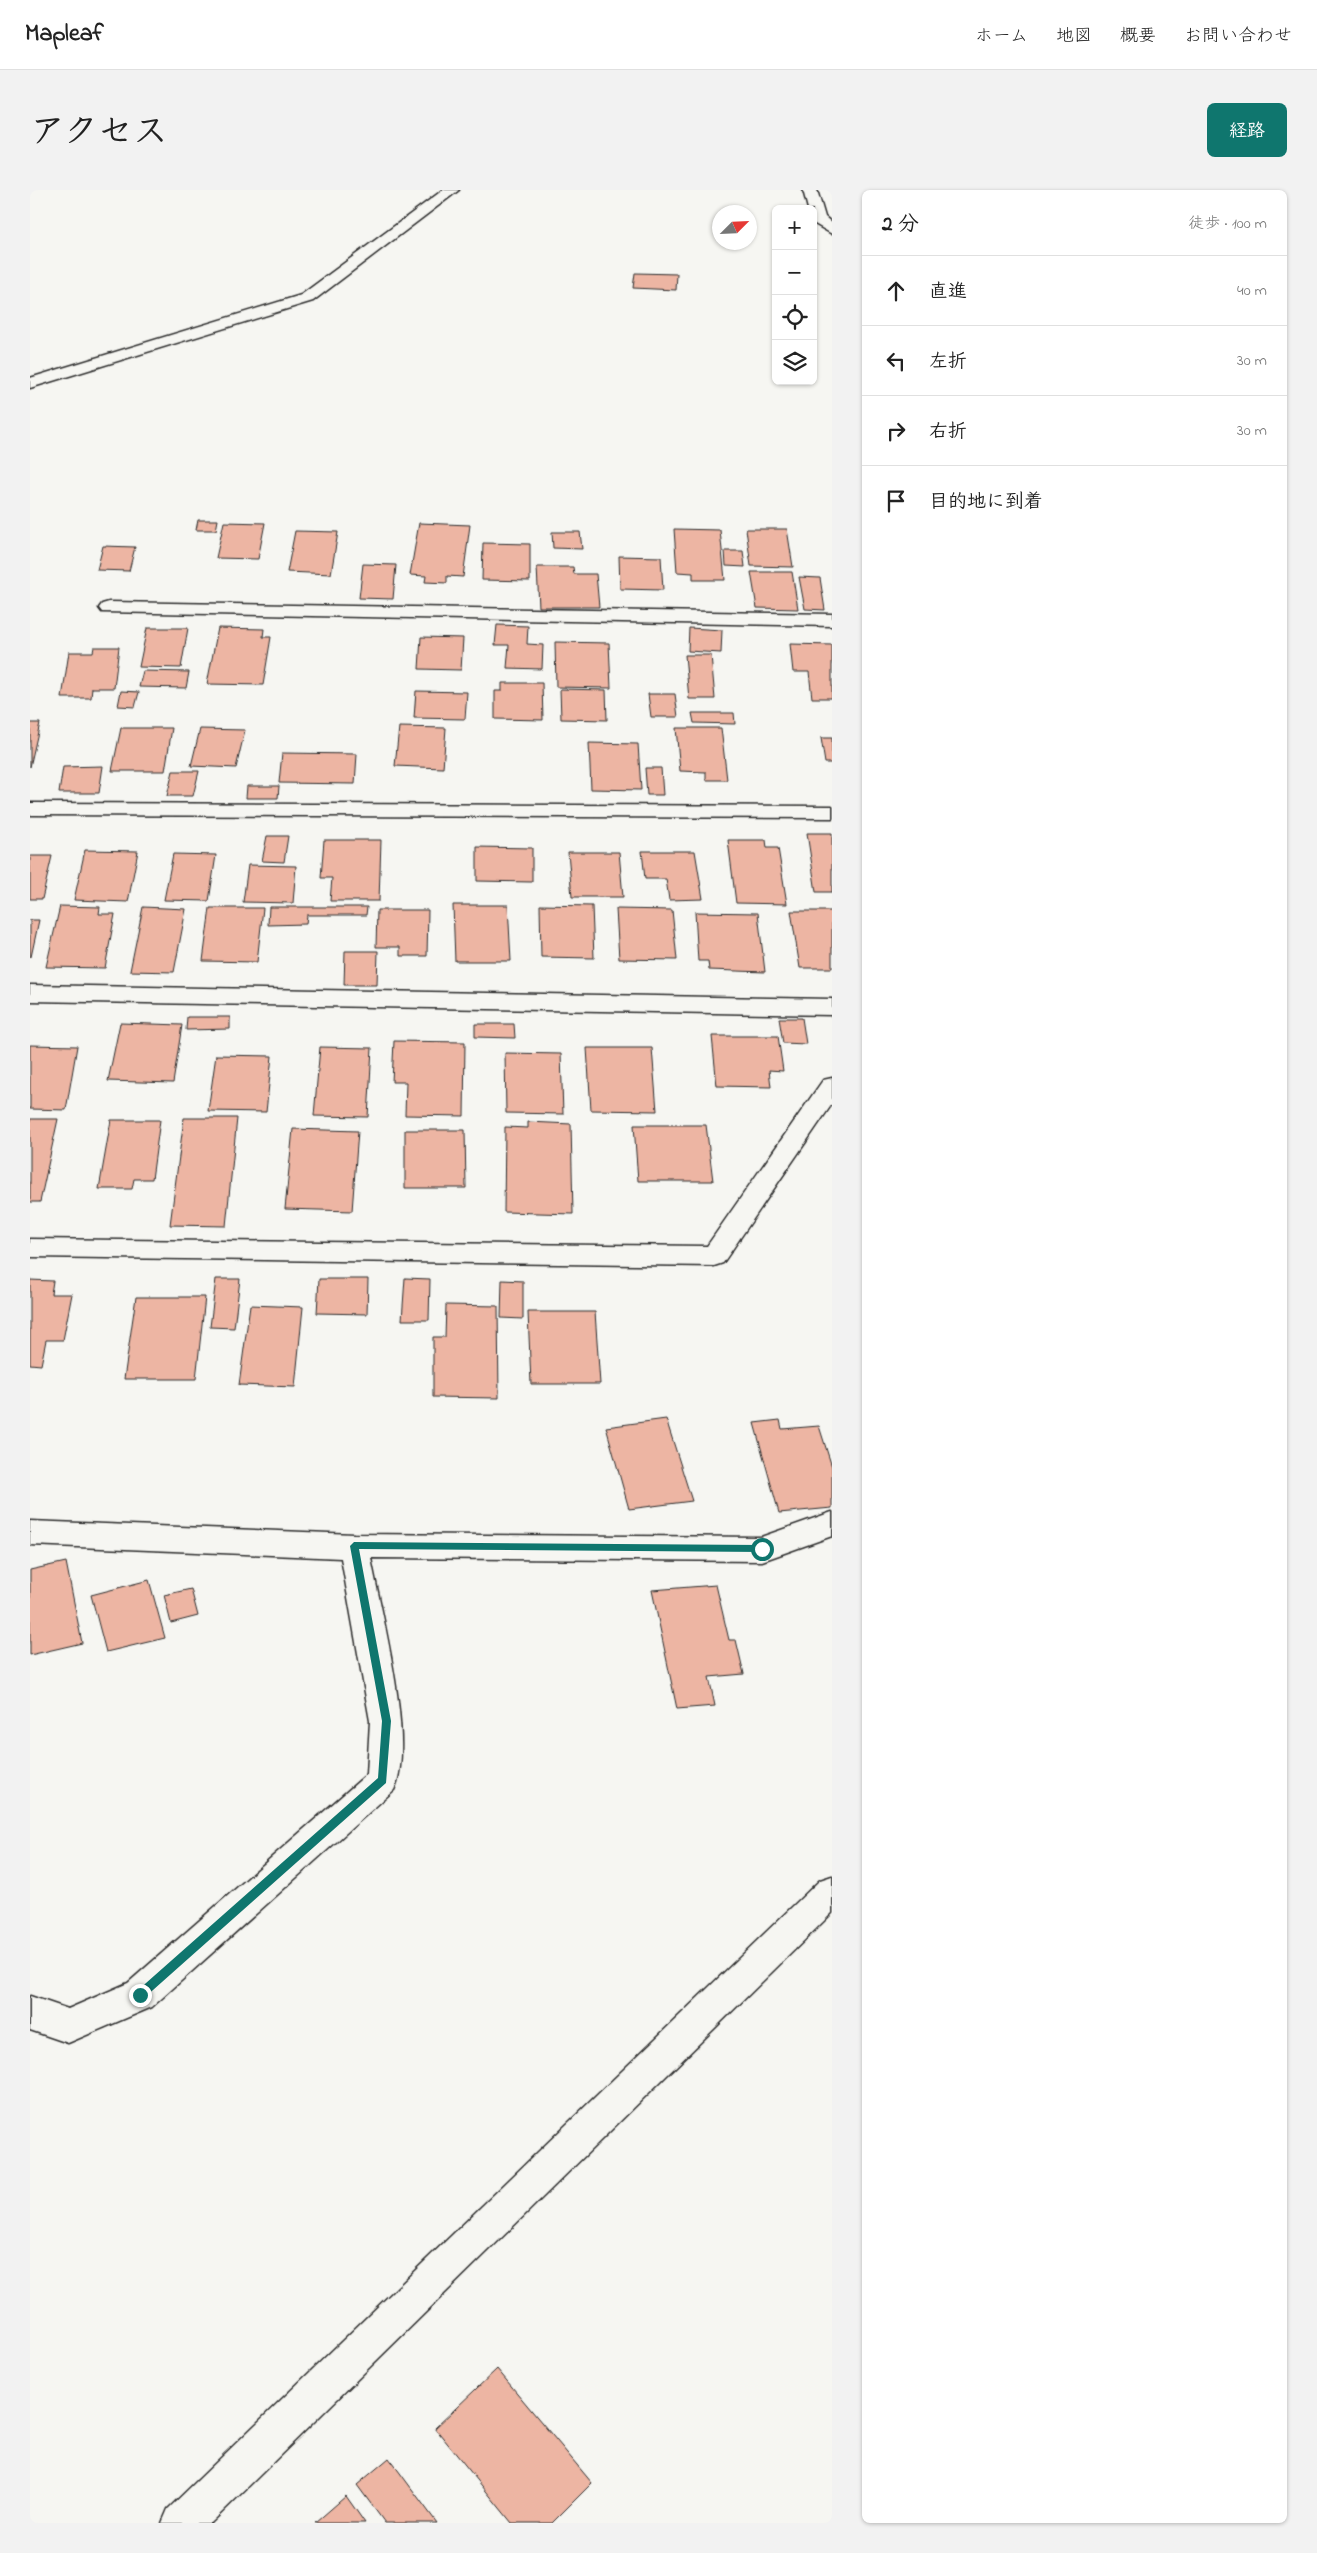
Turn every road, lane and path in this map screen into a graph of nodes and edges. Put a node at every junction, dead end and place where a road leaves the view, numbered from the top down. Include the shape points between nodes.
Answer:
1 (452, 190) edge
2 (810, 190) edge
3 (832, 230) edge
4 (30, 383) edge
5 (108, 608) dead end
6 (832, 620) edge
7 (30, 810) edge
8 (832, 812) edge
9 (30, 993) edge
10 (832, 1007) edge
11 (832, 1086) edge
12 (30, 1248) edge
13 (832, 1524) edge
14 (30, 1533) edge
15 (354, 1546) junction
16 (832, 1891) edge
17 (30, 2014) edge
18 (182, 2523) edge

1 - 4 street via 307,298
2 - 3 street via 818,219
5 - 6 street
7 - 8 street
9 - 10 street
11 - 12 street via 714,1256
13 - 15 street via 762,1549
14 - 15 street
15 - 17 street via 386,1721 383,1780 140,1995 68,2026
16 - 18 street

